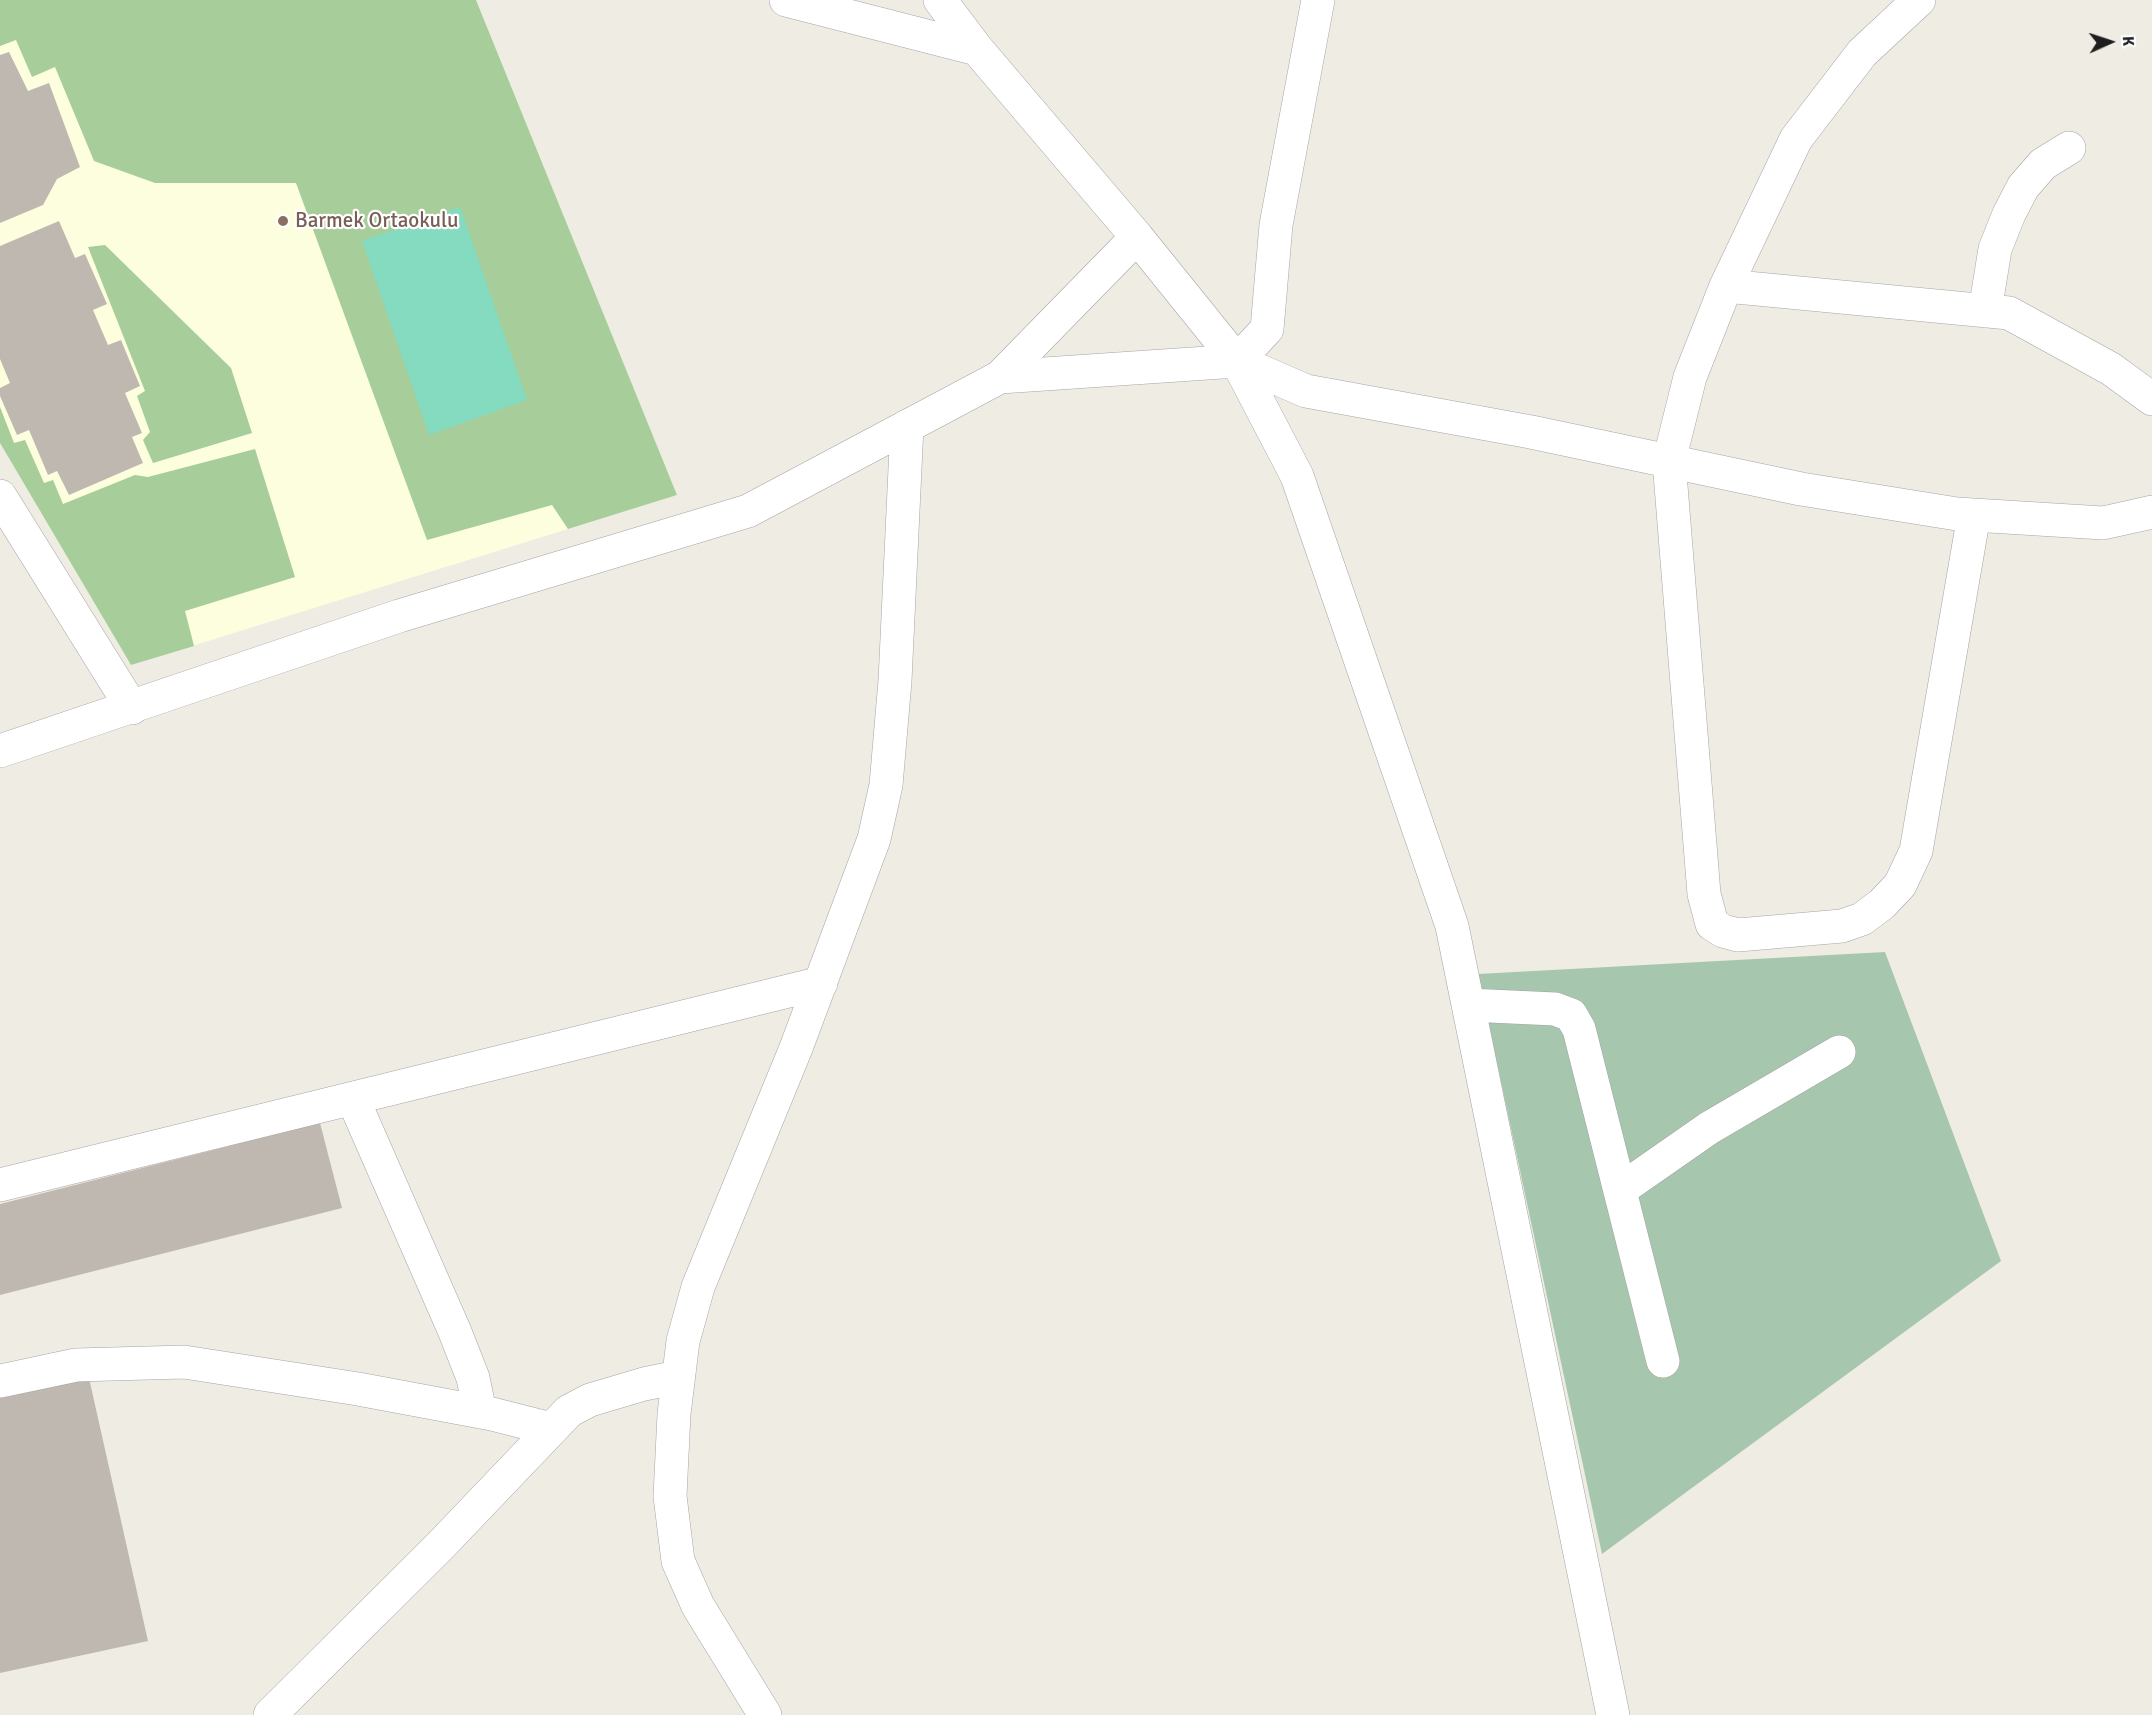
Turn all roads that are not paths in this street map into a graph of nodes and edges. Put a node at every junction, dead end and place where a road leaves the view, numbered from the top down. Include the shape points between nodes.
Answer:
1 (786, 0) edge
2 (940, 0) edge
3 (1318, 0) edge
4 (1919, 0) edge
5 (977, 49) junction
6 (2069, 148) dead end
7 (1137, 237) junction
8 (1726, 286) junction
9 (1986, 311) junction
10 (1237, 361) junction
11 (1000, 378) junction
12 (2152, 399) edge
13 (907, 426) junction
14 (1669, 461) junction
15 (0, 496) edge
16 (2152, 512) edge
17 (1974, 515) junction
18 (132, 708) junction
19 (0, 751) edge
20 (820, 983) junction
21 (1468, 1005) junction
22 (1839, 1052) dead end
23 (353, 1098) junction
24 (0, 1185) edge
25 (1620, 1190) junction
26 (1663, 1361) dead end
27 (678, 1377) junction
28 (0, 1381) edge
29 (480, 1412) junction
30 (551, 1429) junction
31 (270, 1715) edge
32 (765, 1715) edge
33 (1613, 1715) edge

1 - 5 street
2 - 5 street
3 - 10 street via 1276,225 1267,329
4 - 8 street via 1862,53 1796,139
5 - 7 street
6 - 9 street via 2043,164 2023,187 2008,214 1995,249
7 - 10 street
7 - 11 street
8 - 9 street
8 - 14 street via 1690,377
9 - 12 street via 2009,313 2111,369
10 - 11 street
10 - 14 street via 1306,391
10 - 21 street via 1297,476 1452,926
11 - 13 street
13 - 18 street via 748,511 399,616
13 - 20 street via 886,785 874,839
14 - 17 street via 1801,489
14 - 17 street via 1704,894 1712,924 1738,935 1842,926 1862,919 1900,885 1916,851
15 - 18 street
16 - 17 street via 2103,523
18 - 19 street
20 - 23 street
20 - 27 street via 698,1287
21 - 25 street via 1534,1006 1571,1015 1579,1029
21 - 33 street
22 - 25 street via 1708,1128
23 - 24 street
23 - 29 street via 455,1332 473,1378
25 - 26 street
27 - 30 street via 590,1400 569,1411
27 - 32 street via 670,1496 678,1562 698,1606
28 - 29 street via 76,1365 184,1362
29 - 30 street
30 - 31 street

